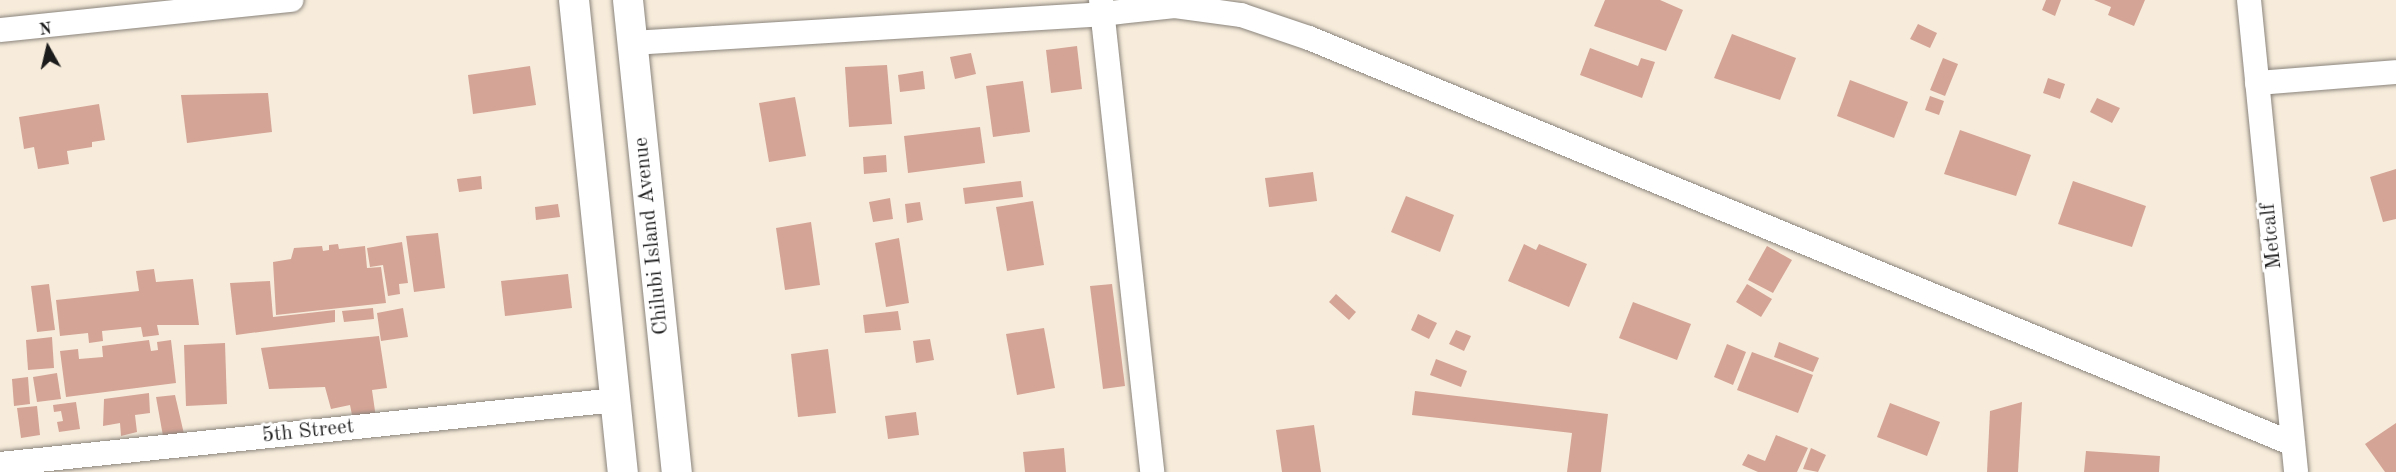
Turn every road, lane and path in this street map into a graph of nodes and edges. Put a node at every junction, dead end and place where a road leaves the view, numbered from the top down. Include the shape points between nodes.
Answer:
1 (291, 0) edge
2 (574, 0) edge
3 (628, 0) edge
4 (2249, 0) edge
5 (1102, 7) edge
6 (0, 30) edge
7 (632, 43) junction
8 (2396, 72) edge
9 (2257, 82) junction
10 (616, 400) junction
11 (2293, 444) junction
12 (0, 464) edge
13 (623, 472) edge
14 (677, 472) edge
15 (1152, 472) edge
16 (2296, 472) edge

1 - 6 street
2 - 10 street
3 - 7 street, Chilubi Island Avenue
4 - 9 street, Metcalf
5 - 7 street
5 - 11 street via 1175,6 1241,15 1309,38
5 - 15 street
7 - 14 street, Chilubi Island Avenue
8 - 9 street
9 - 11 street, Metcalf
10 - 12 street, 5th Street
10 - 13 street
11 - 16 street, Metcalf

